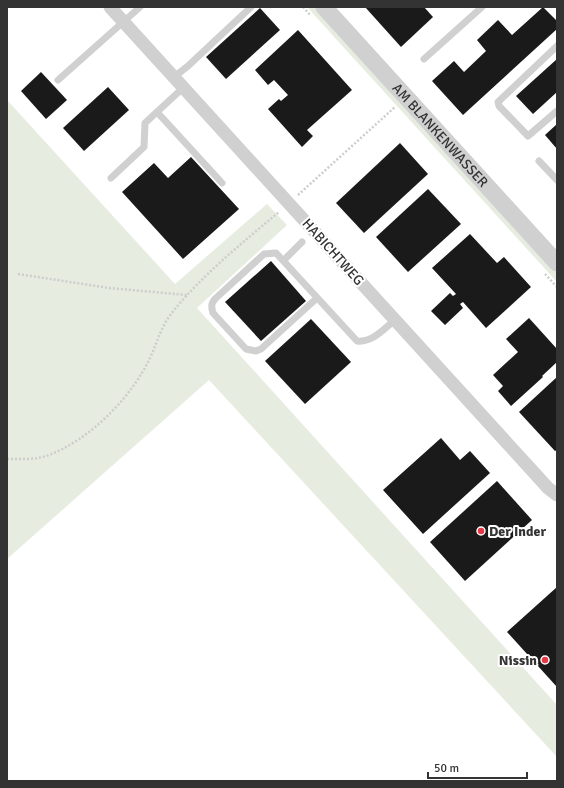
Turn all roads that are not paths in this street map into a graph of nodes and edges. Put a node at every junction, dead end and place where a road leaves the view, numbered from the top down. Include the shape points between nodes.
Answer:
1 (110, 7) edge
2 (140, 7) edge
3 (251, 7) edge
4 (324, 7) edge
5 (482, 7) edge
6 (123, 21) junction
7 (557, 46) edge
8 (424, 59) dead end
9 (174, 77) junction
10 (58, 80) dead end
11 (184, 88) junction
12 (557, 111) edge
13 (157, 112) junction
14 (539, 161) dead end
15 (111, 178) dead end
16 (557, 180) edge
17 (222, 183) dead end
18 (302, 242) dead end
19 (284, 260) junction
20 (557, 263) edge
21 (317, 298) junction
22 (395, 320) junction
23 (557, 495) edge

1 - 6 street, HABICHTWEG
2 - 6 lane
3 - 9 lane
4 - 20 street, AM BLANKENWASSER
5 - 8 lane
6 - 9 street, HABICHTWEG
6 - 10 lane
7 - 12 lane via 498,102 528,136
9 - 11 street, HABICHTWEG
11 - 13 lane
11 - 22 street, HABICHTWEG
13 - 15 lane via 145,123 144,147
13 - 17 lane
14 - 16 lane
18 - 19 lane
19 - 21 lane
19 - 21 lane via 276,253 264,254 212,303 213,313 246,349 256,351
21 - 22 lane via 357,341 363,342 374,338
22 - 23 street, HABICHTWEG

